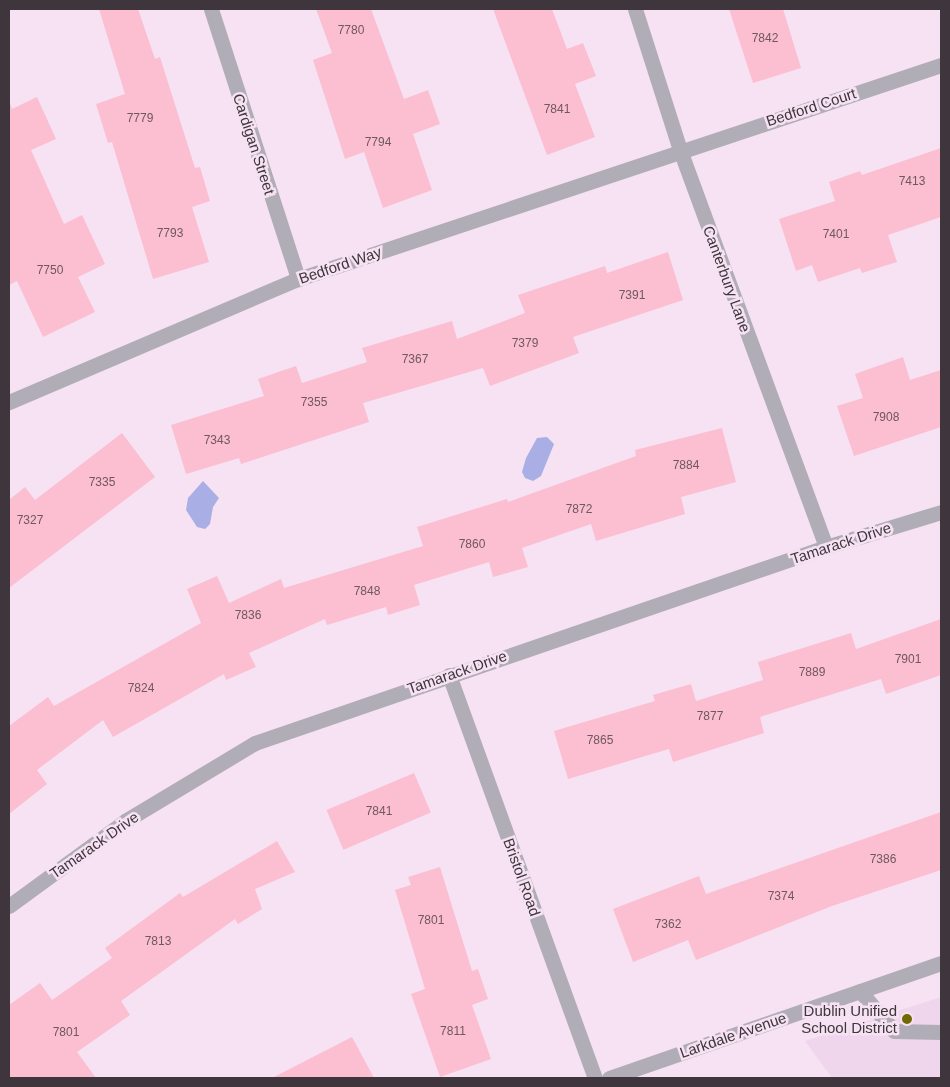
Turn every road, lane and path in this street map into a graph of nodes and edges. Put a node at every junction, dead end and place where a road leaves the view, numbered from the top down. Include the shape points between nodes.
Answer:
1 (211, 9) edge
2 (634, 9) edge
3 (941, 65) edge
4 (680, 150) junction
5 (298, 279) junction
6 (9, 402) edge
7 (941, 512) edge
8 (826, 548) junction
9 (449, 675) junction
10 (9, 906) edge
11 (941, 963) edge
12 (860, 991) junction
13 (941, 1032) edge
14 (595, 1078) edge
15 (609, 1078) edge

1 - 5 street, Cardigan Street
2 - 4 street, Canterbury Lane
3 - 4 street, Bedford Court
4 - 5 street, Bedford Way
4 - 8 street, Canterbury Lane
5 - 6 street, Bedford Way
7 - 8 street, Tamarack Drive
8 - 9 street, Tamarack Drive
9 - 10 street, Tamarack Drive via 255,743 125,821
9 - 14 street, Bristol Road
11 - 12 street, Larkdale Avenue
12 - 13 street via 894,1030
12 - 15 street, Larkdale Avenue

